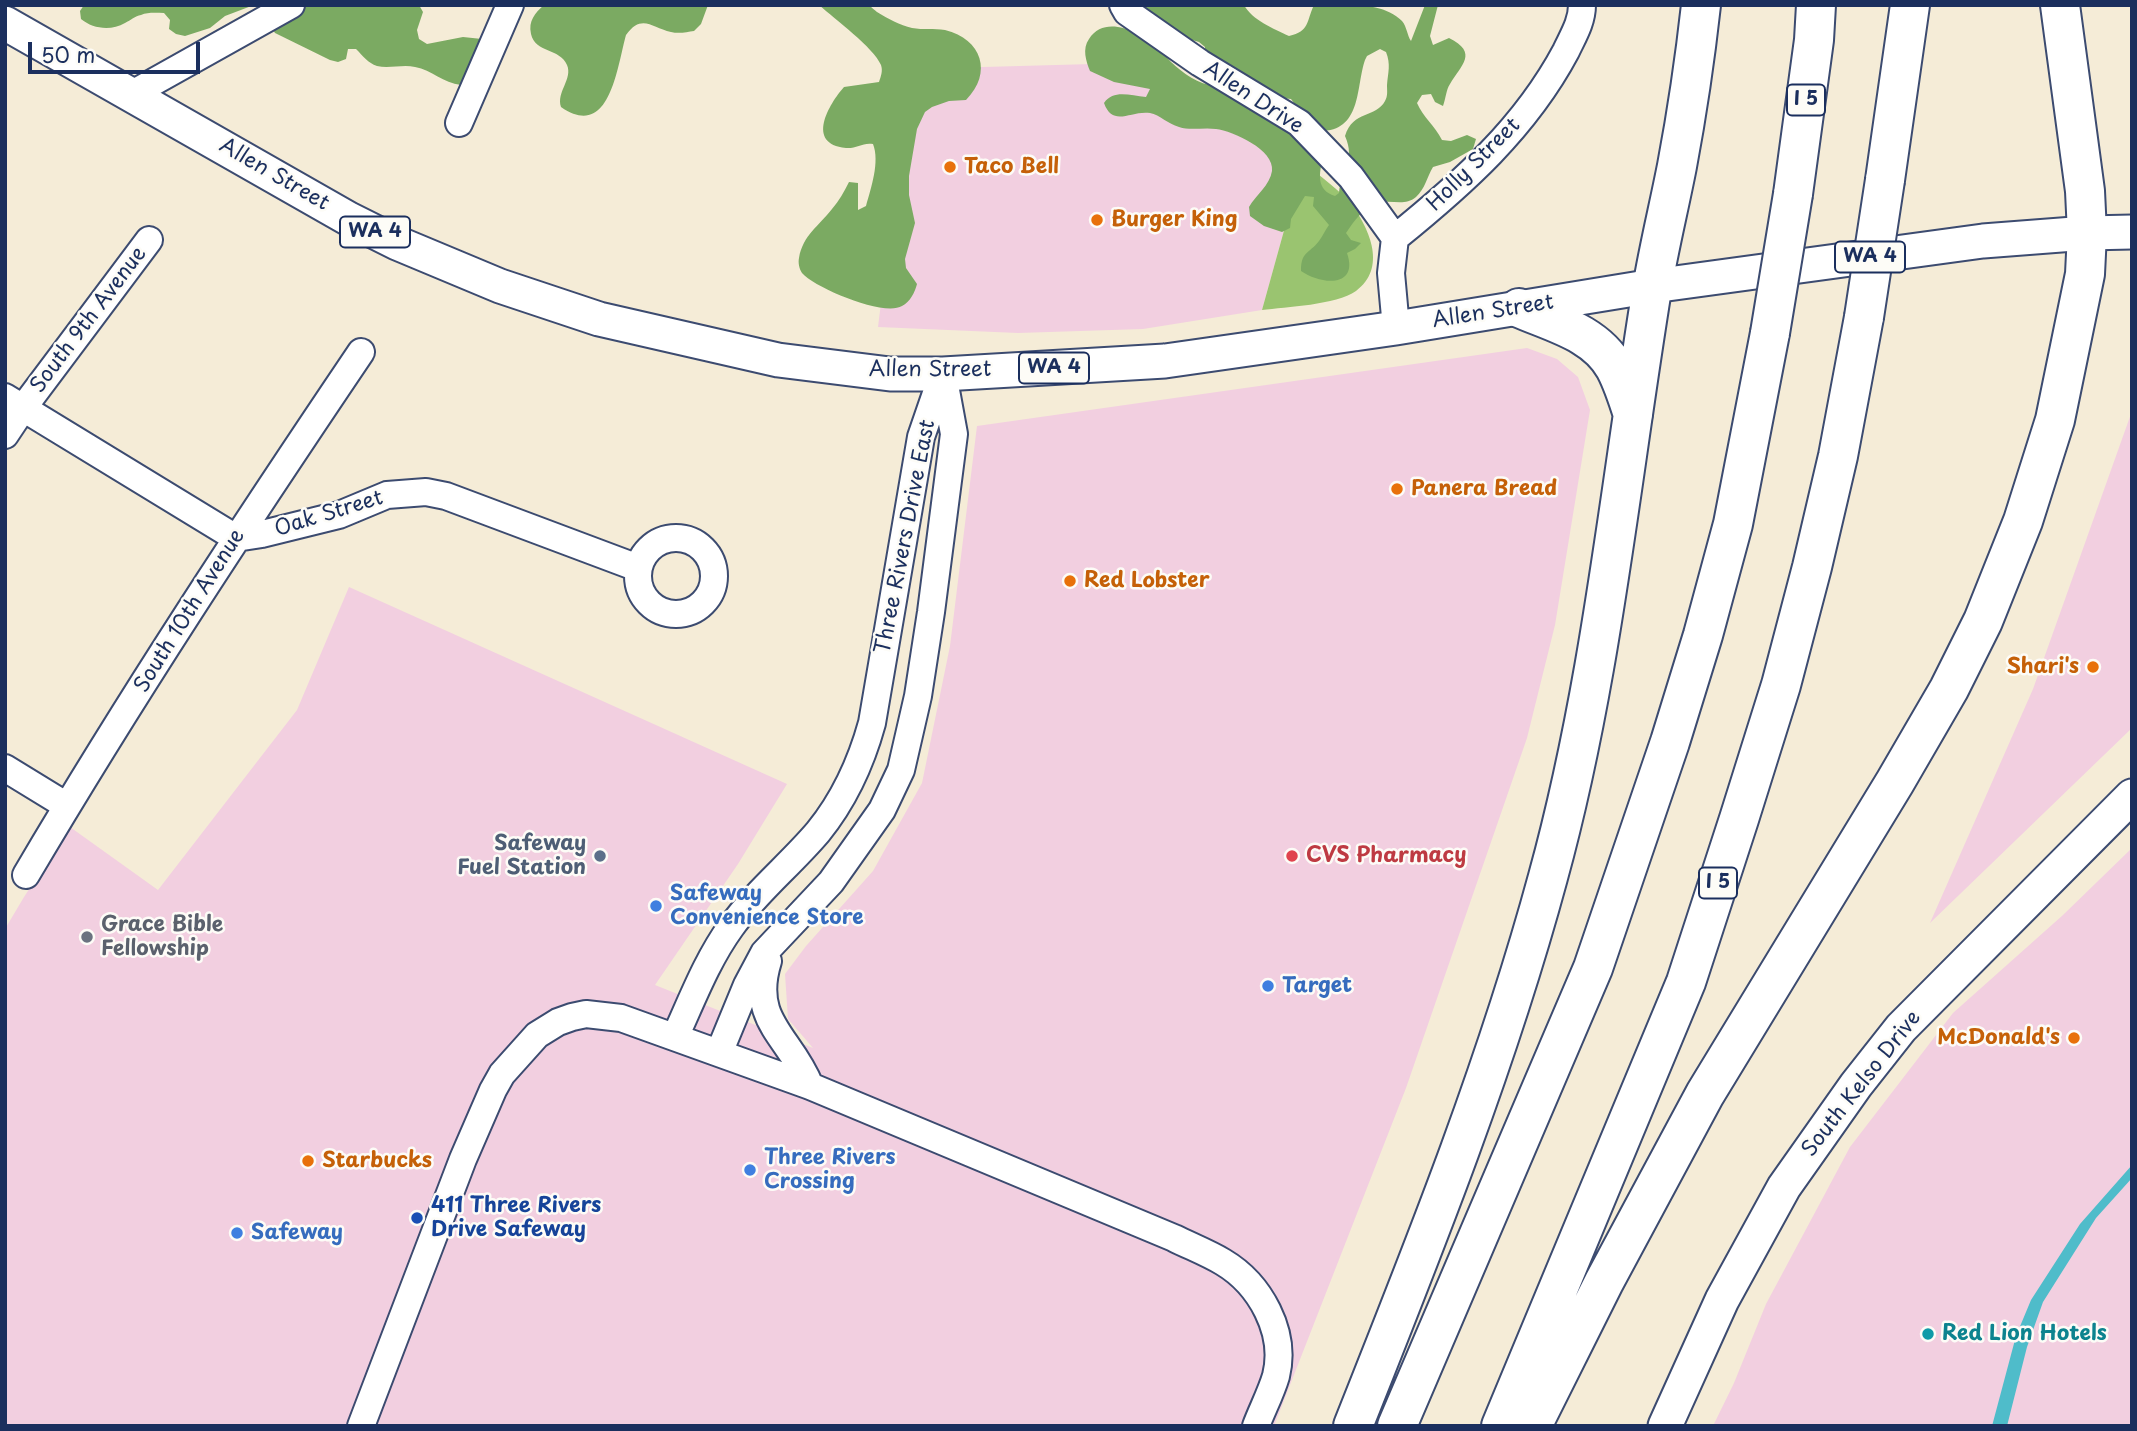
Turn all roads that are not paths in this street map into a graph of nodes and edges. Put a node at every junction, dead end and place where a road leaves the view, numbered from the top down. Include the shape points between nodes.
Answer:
1 (291, 5) edge
2 (510, 5) edge
3 (1123, 5) edge
4 (1582, 5) edge
5 (1701, 5) edge
6 (1816, 5) edge
7 (1910, 5) edge
8 (2060, 5) edge
9 (5, 23) edge
10 (132, 94) junction
11 (459, 122) dead end
12 (2087, 233) junction
13 (2132, 233) edge
14 (1395, 238) junction
15 (149, 240) dead end
16 (1653, 286) junction
17 (1519, 308) junction
18 (1396, 328) junction
19 (360, 352) dead end
20 (943, 374) junction
21 (14, 402) edge
22 (1634, 417) junction
23 (5, 436) edge
24 (236, 538) junction
25 (638, 568) dead end
26 (5, 768) edge
27 (2132, 796) edge
28 (67, 806) junction
29 (26, 875) dead end
30 (779, 935) junction
31 (675, 1037) junction
32 (719, 1053) junction
33 (810, 1086) junction
34 (361, 1426) edge
35 (1255, 1426) edge
36 (1353, 1426) edge
37 (1397, 1426) edge
38 (1501, 1426) edge
39 (1532, 1426) edge
40 (1665, 1426) edge

1 - 10 street
2 - 11 street
3 - 14 street, Allen Drive via 1200,63 1299,124 1351,177
4 - 14 street, Holly Street via 1578,27 1557,68 1525,114 1489,157
5 - 16 highway via 1678,162
6 - 37 highway, I 5, bridge via 1770,333 1733,524 1703,635 1593,968
7 - 38 highway, I 5, bridge via 1864,317 1838,456 1781,685 1686,982
8 - 12 highway
9 - 10 main road, Allen Street / WA 4
10 - 20 main road, Allen Street / WA 4 via 349,219 500,286 599,319 778,360 890,374
12 - 13 main road, Allen Street
12 - 16 main road, Allen Street / WA 4 via 1983,241
12 - 39 highway via 2085,274 2054,420 2023,521 1983,621 1915,748 1684,1132
14 - 18 street via 1391,272
15 - 21 street, South 9th Avenue
16 - 17 main road, Allen Street / WA 4
16 - 22 highway
17 - 18 main road, Allen Street / WA 4
17 - 22 highway via 1600,347 1616,369
18 - 20 main road, Allen Street / WA 4 via 1165,361
19 - 24 street, South 10th Avenue
20 - 30 street, Three Rivers Drive East via 954,434 931,612 906,752 882,810 831,882
20 - 31 street, Three Rivers Drive East via 921,437 864,751 853,778 818,832 730,928
21 - 23 street, South 9th Avenue
21 - 24 street
22 - 36 highway via 1596,657 1549,875 1491,1064
24 - 25 street, Oak Street via 339,515 387,495 426,492
24 - 28 street, South 10th Avenue
26 - 28 street
27 - 40 main road, South Kelso Drive via 1900,1028 1856,1085 1784,1187 1722,1300
28 - 29 street, South 10th Avenue
30 - 32 street, Three Rivers Drive East via 758,964
30 - 33 street, Three Rivers Drive East via 765,972 766,1007 772,1026 797,1058
31 - 32 street
31 - 34 street via 621,1017 586,1014 558,1022 537,1035 502,1074 463,1159
32 - 33 street
33 - 35 street via 1164,1234 1224,1262 1244,1277 1274,1325 1279,1351 1276,1376

